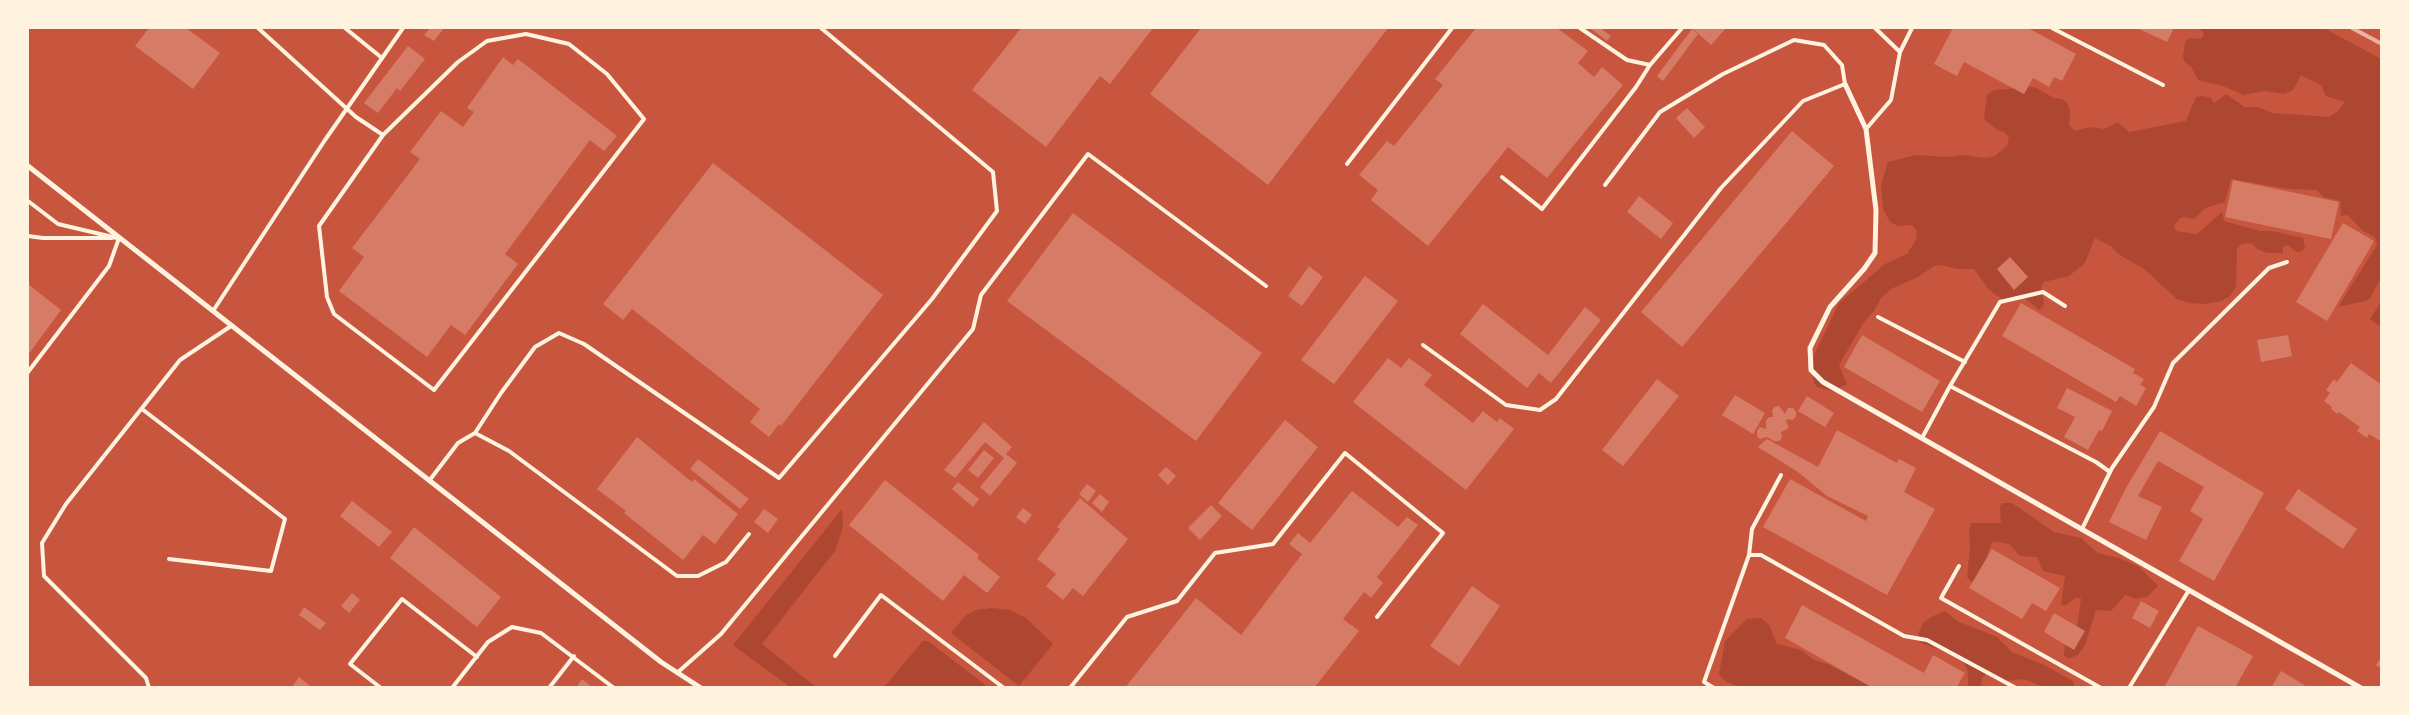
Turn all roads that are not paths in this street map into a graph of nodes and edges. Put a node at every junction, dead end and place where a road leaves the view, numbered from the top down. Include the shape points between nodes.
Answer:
1 (258, 28) edge
2 (345, 28) edge
3 (403, 28) edge
4 (821, 28) edge
5 (1452, 28) edge
6 (1580, 28) edge
7 (1682, 28) edge
8 (1875, 28) edge
9 (1912, 28) edge
10 (2052, 28) edge
11 (1900, 52) junction
12 (382, 58) junction
13 (1650, 65) junction
14 (1845, 84) junction
15 (2163, 85) dead end
16 (347, 108) junction
17 (1866, 129) junction
18 (383, 135) junction
19 (1347, 164) dead end
20 (28, 166) edge
21 (1502, 177) dead end
22 (1605, 185) dead end
23 (28, 201) edge
24 (28, 236) edge
25 (120, 238) junction
26 (2287, 262) dead end
27 (1266, 286) dead end
28 (2065, 306) dead end
29 (213, 311) junction
30 (1878, 317) dead end
31 (231, 326) junction
32 (1423, 345) dead end
33 (1965, 362) junction
34 (28, 372) edge
35 (1950, 386) junction
36 (142, 409) junction
37 (475, 433) junction
38 (1922, 438) junction
39 (2110, 472) junction
40 (1781, 475) dead end
41 (430, 481) junction
42 (2082, 529) junction
43 (749, 534) dead end
44 (1749, 555) junction
45 (169, 559) dead end
46 (1958, 566) dead end
47 (2189, 590) junction
48 (1377, 616) dead end
49 (574, 656) junction
50 (836, 656) dead end
51 (477, 657) junction
52 (678, 673) junction
53 (149, 688) edge
54 (381, 688) edge
55 (452, 688) edge
56 (549, 688) edge
57 (614, 688) edge
58 (700, 688) edge
59 (1004, 688) edge
60 (1070, 688) edge
61 (1714, 688) edge
62 (2016, 688) edge
63 (2101, 688) edge
64 (2129, 688) edge
65 (2360, 688) edge

1 - 16 lane
2 - 12 lane
3 - 12 lane
4 - 37 lane via 993,172 997,211 932,298 880,360 779,478 584,344 559,333 534,347
5 - 19 lane
6 - 13 lane via 1627,60
7 - 13 lane
8 - 11 lane
9 - 11 lane
10 - 15 lane
11 - 17 lane via 1891,100
12 - 16 lane
13 - 21 lane via 1542,209
14 - 17 street
14 - 22 lane via 1842,65 1824,46 1794,40 1723,74 1660,112
14 - 32 lane via 1803,101 1728,180 1556,399 1540,410 1506,405
16 - 18 lane
16 - 29 lane
17 - 38 street via 1876,210 1875,253 1830,307 1810,348 1811,370 1823,382
18 - 18 lane via 319,226 327,297 334,314 434,390 644,119 607,74 569,44 526,34 487,41 458,62
20 - 25 street
23 - 25 lane via 58,224
24 - 25 lane
25 - 29 street
25 - 34 lane via 109,266
26 - 39 lane via 2268,268 2173,363 2154,407
27 - 52 lane via 1088,154 982,295 973,329 721,634
28 - 33 lane via 2043,292 2000,302
29 - 31 street
30 - 33 lane
31 - 36 lane via 180,360
31 - 41 street
33 - 35 lane
35 - 38 lane
35 - 39 lane
36 - 45 lane via 285,518 271,571
36 - 53 lane via 66,504 42,543 44,576 146,678
37 - 41 lane via 458,443
37 - 43 lane via 509,451 677,576 698,576 726,562
38 - 42 street
39 - 42 lane
40 - 44 lane via 1752,529
41 - 52 street
42 - 47 street
44 - 61 lane via 1704,682
44 - 62 lane via 1761,555 1904,636 1927,640
46 - 63 lane via 1941,598
47 - 64 lane
47 - 65 street
48 - 60 lane via 1443,533 1345,453 1273,544 1215,553 1177,602 1127,617
49 - 51 lane via 541,633 512,627 488,642
49 - 56 lane
49 - 57 lane
50 - 59 lane via 881,595
51 - 54 lane via 402,599 350,664
51 - 55 lane
52 - 58 street

